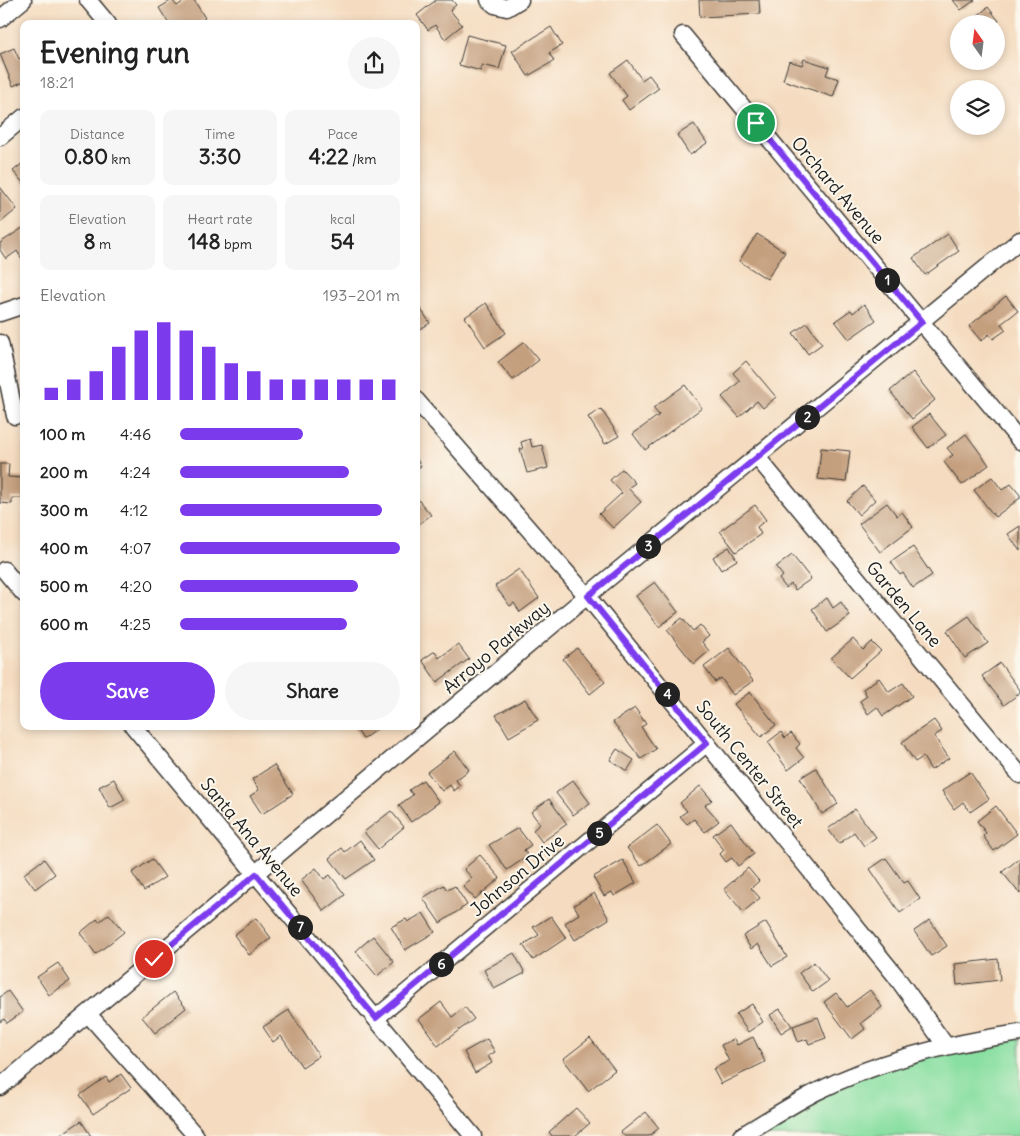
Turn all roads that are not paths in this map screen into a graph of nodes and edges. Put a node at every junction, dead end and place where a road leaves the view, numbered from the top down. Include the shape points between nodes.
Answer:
1 (23, 0) edge
2 (88, 0) edge
3 (489, 0) edge
4 (520, 0) edge
5 (0, 19) edge
6 (105, 20) edge
7 (683, 35) dead end
8 (20, 121) edge
9 (0, 137) edge
10 (1020, 240) edge
11 (20, 307) edge
12 (0, 313) edge
13 (922, 322) junction
14 (0, 343) edge
15 (420, 405) edge
16 (15, 416) dead end
17 (1020, 441) edge
18 (757, 458) junction
19 (4, 570) dead end
20 (20, 589) edge
21 (588, 596) junction
22 (137, 730) edge
23 (707, 743) junction
24 (1020, 775) edge
25 (256, 874) junction
26 (88, 1014) junction
27 (376, 1018) junction
28 (1020, 1033) edge
29 (946, 1046) junction
30 (0, 1087) edge
31 (196, 1136) edge
32 (472, 1136) edge
33 (741, 1136) edge

1 - 5 street
2 - 6 street
3 - 4 street via 507,8
7 - 13 street, Orchard Avenue
8 - 9 street
10 - 13 street, Arroyo Parkway
11 - 12 street
13 - 17 street, Orchard Avenue
13 - 18 street, Arroyo Parkway
14 - 16 street
15 - 21 street, South Center Street
18 - 21 street, Arroyo Parkway
18 - 24 street, Garden Lane
19 - 20 street
21 - 23 street, South Center Street
21 - 25 street, Arroyo Parkway
22 - 25 street, Santa Ana Avenue
23 - 27 street, Johnson Drive
23 - 29 street, South Center Street via 895,975
25 - 26 street, Arroyo Parkway
25 - 27 street, Santa Ana Avenue
26 - 30 street, Arroyo Parkway
26 - 31 street
27 - 32 street, Santa Ana Avenue
28 - 29 street
29 - 33 street via 901,1059 817,1092

